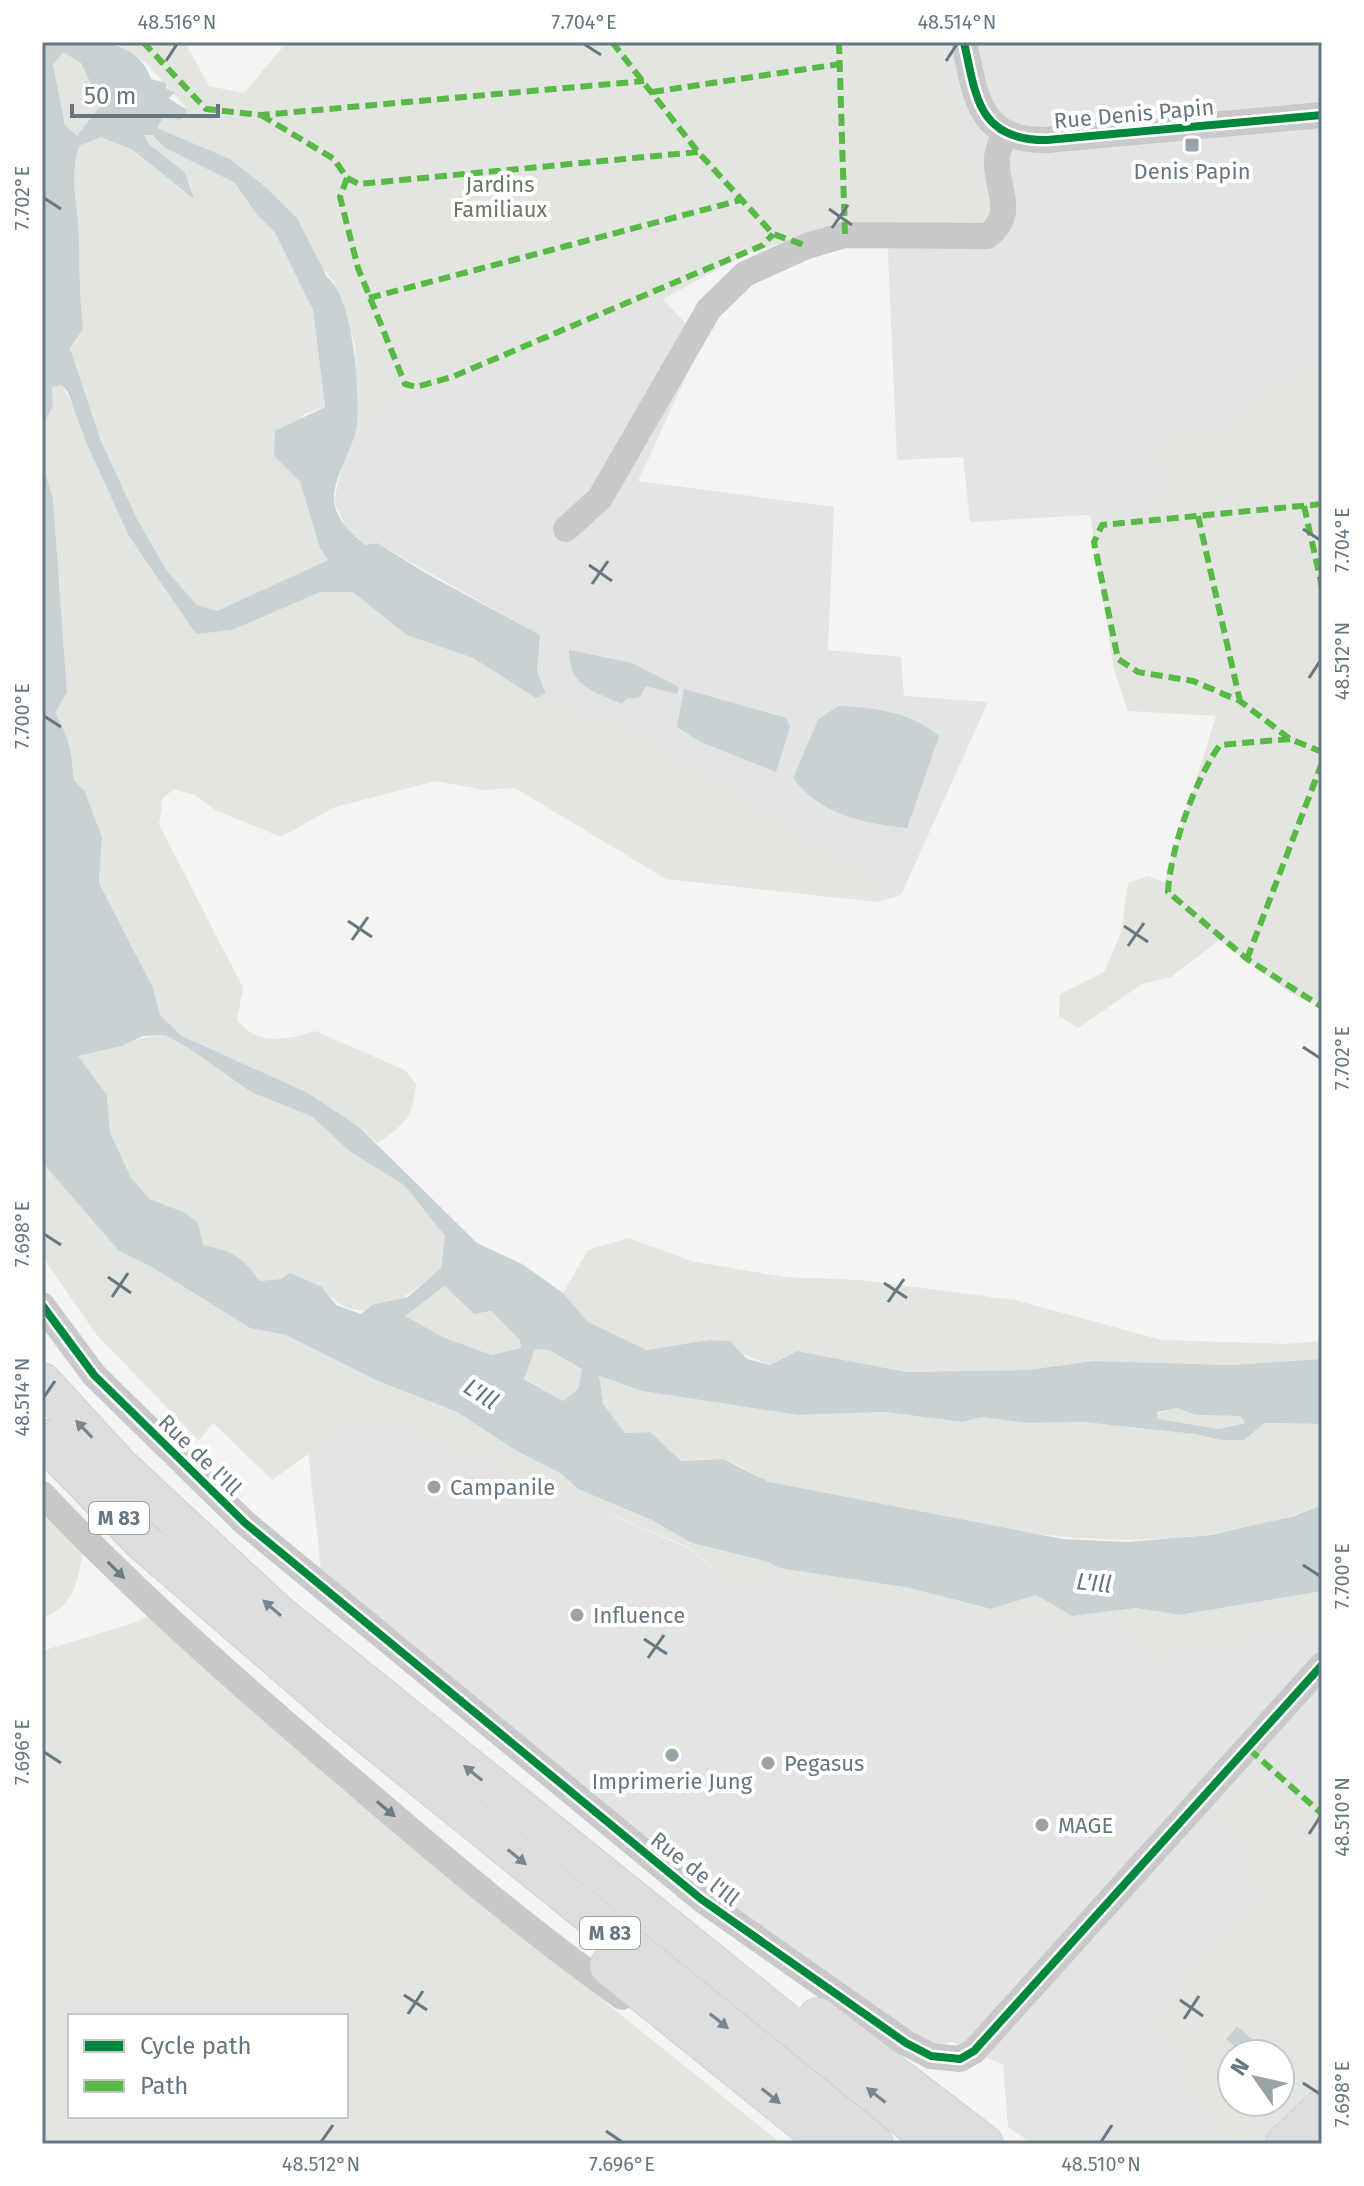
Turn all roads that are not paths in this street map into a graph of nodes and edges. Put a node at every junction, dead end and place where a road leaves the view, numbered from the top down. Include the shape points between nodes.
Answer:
1 (964, 42) edge
2 (1322, 115) edge
3 (1005, 133) junction
4 (566, 529) dead end
5 (42, 1305) edge
6 (42, 1382) edge
7 (42, 1438) edge
8 (42, 1494) edge
9 (1322, 1665) edge
10 (348, 1719) junction
11 (534, 1822) junction
12 (711, 2048) junction
13 (1322, 2109) edge
14 (830, 2144) edge
15 (874, 2144) edge
16 (937, 2144) edge
17 (984, 2144) edge
18 (1285, 2144) edge

1 - 3 street via 980,107
2 - 3 street, Rue Denis Papin via 1047,140 1016,139
3 - 4 street via 997,157 1006,212 987,236 845,235 745,274 709,309 600,498
5 - 9 street, Rue de l'Ill via 94,1375 245,1523 701,1899 931,2056 960,2059 974,2051
11 -> 6 highway, M 83 via 207,1550
7 - 10 highway, M 83 via 142,1541
8 -> 12 street via 160,1612 501,1906 668,2030
10 - 12 highway via 357,1747 474,1854
10 -> 15 highway, M 83
16 -> 11 highway, M 83
11 - 17 highway via 577,1836
12 -> 14 highway
13 - 18 highway

